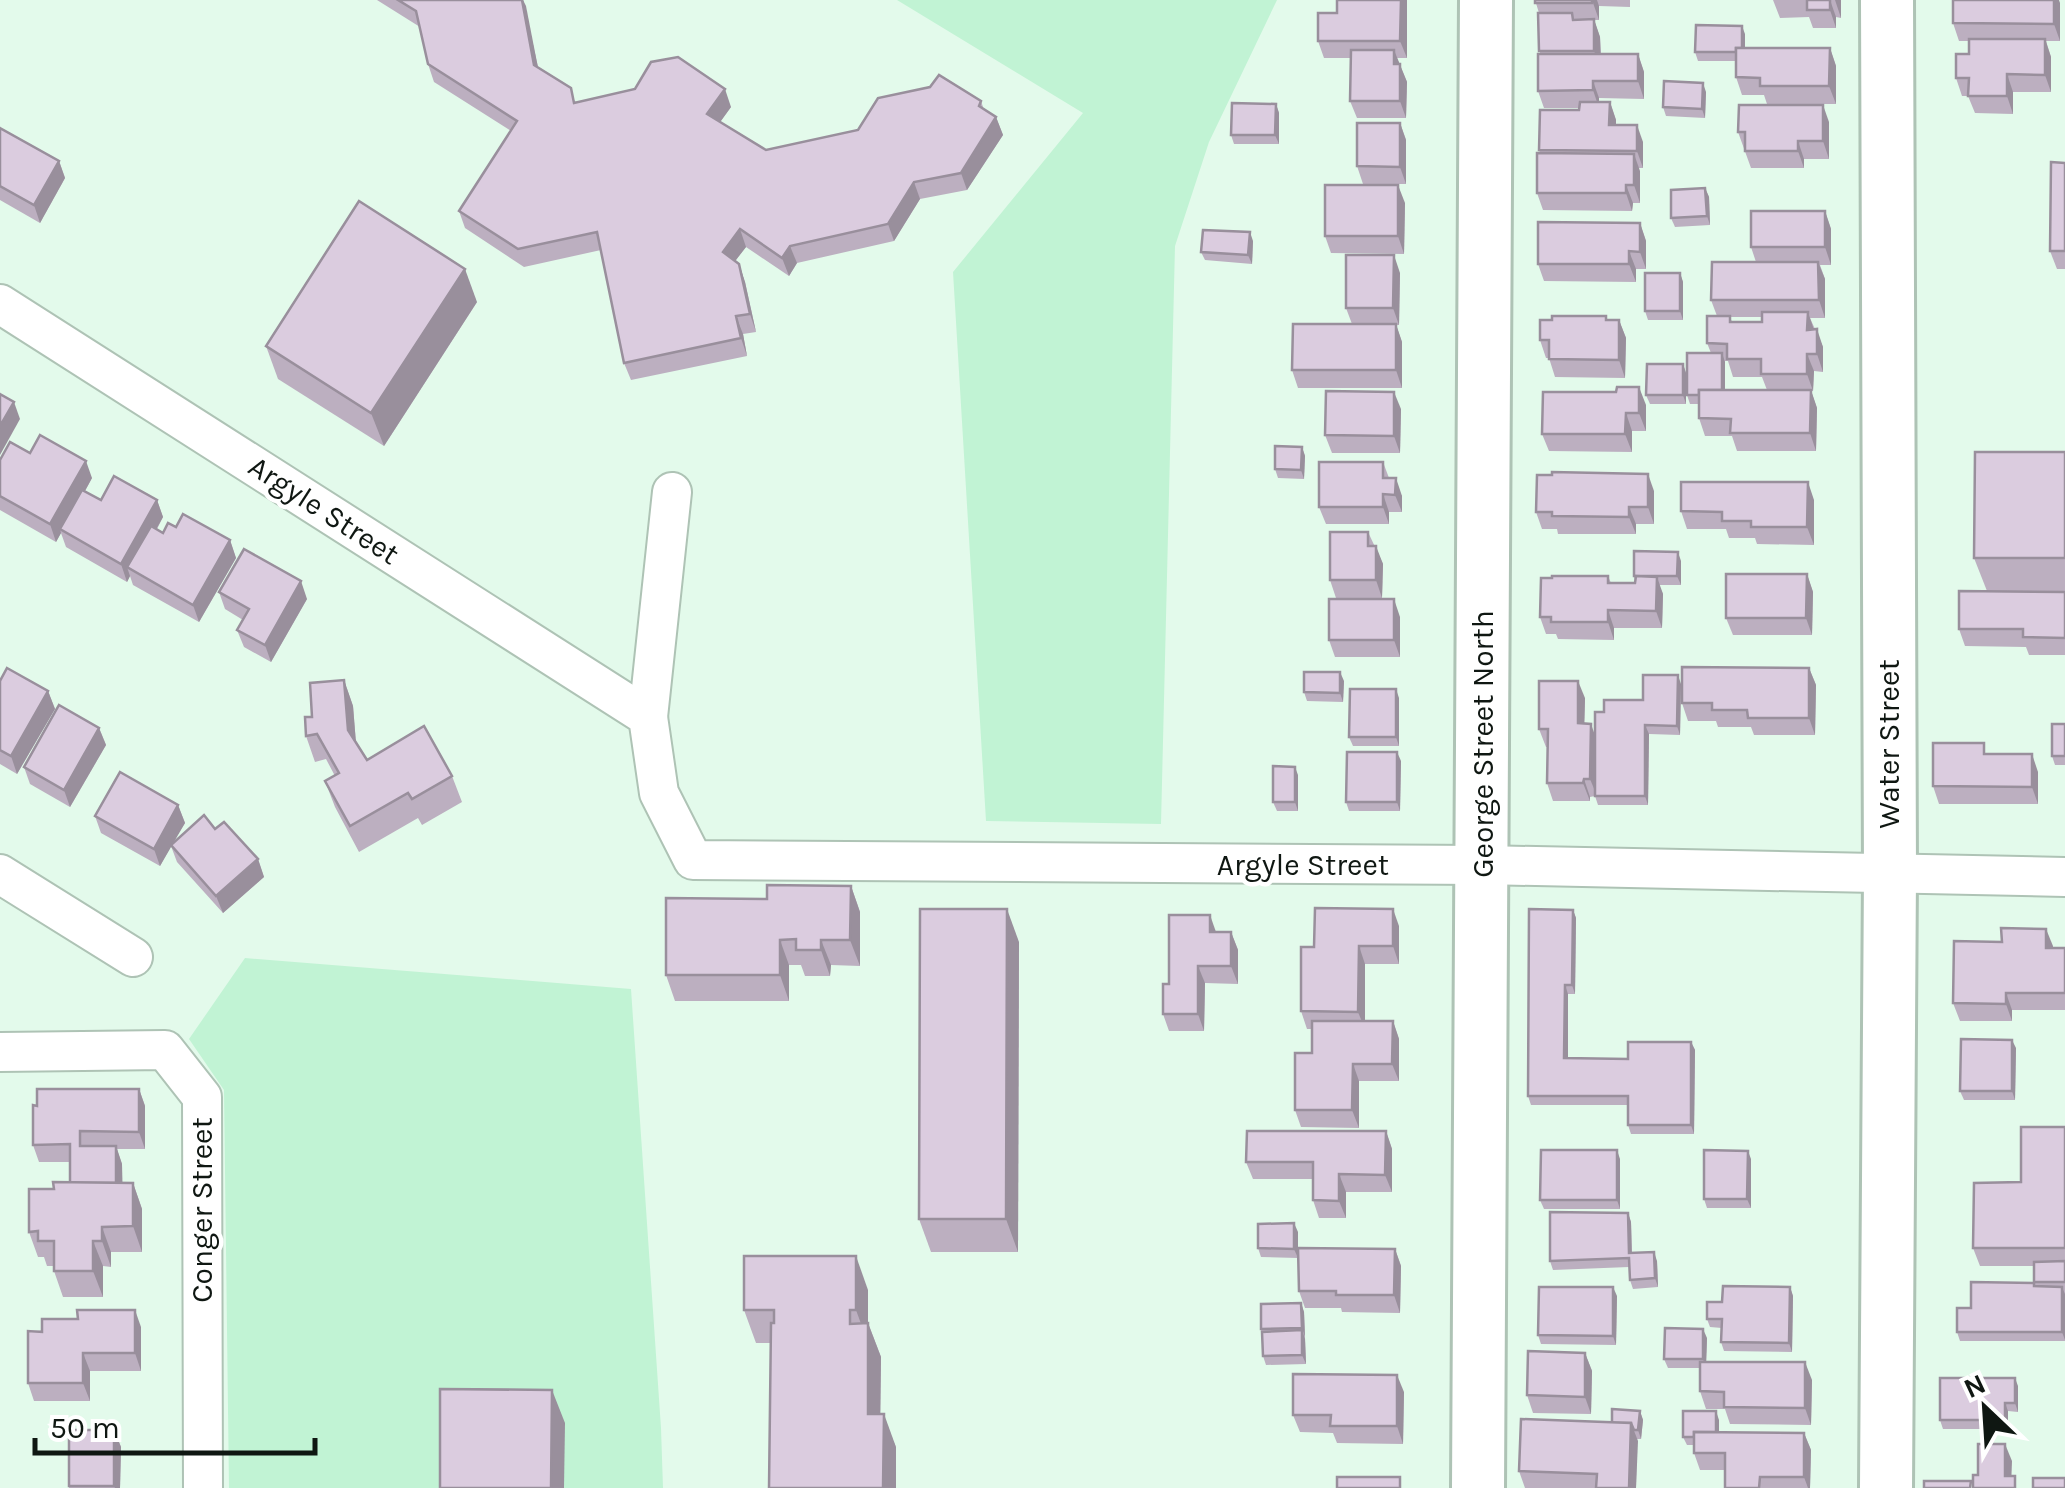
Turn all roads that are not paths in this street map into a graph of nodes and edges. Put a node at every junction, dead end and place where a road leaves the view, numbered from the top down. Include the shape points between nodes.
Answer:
1 (1486, 0) edge
2 (1887, 0) edge
3 (0, 304) edge
4 (672, 492) dead end
5 (648, 717) junction
6 (1483, 865) junction
7 (1890, 873) junction
8 (0, 874) edge
9 (2065, 877) edge
10 (133, 957) dead end
11 (0, 1052) edge
12 (204, 1488) edge
13 (1478, 1488) edge
14 (1886, 1488) edge

1 - 6 main road, George Street North
2 - 7 main road, Water Street
3 - 5 street, Argyle Street
4 - 5 street, Argyle Street
5 - 6 street, Argyle Street via 659,794 693,860
6 - 7 street, Argyle Street
6 - 13 main road, George Street North
7 - 9 street, Argyle Street
7 - 14 main road, Water Street
8 - 10 street
11 - 12 street, Conger Street via 165,1050 202,1097

